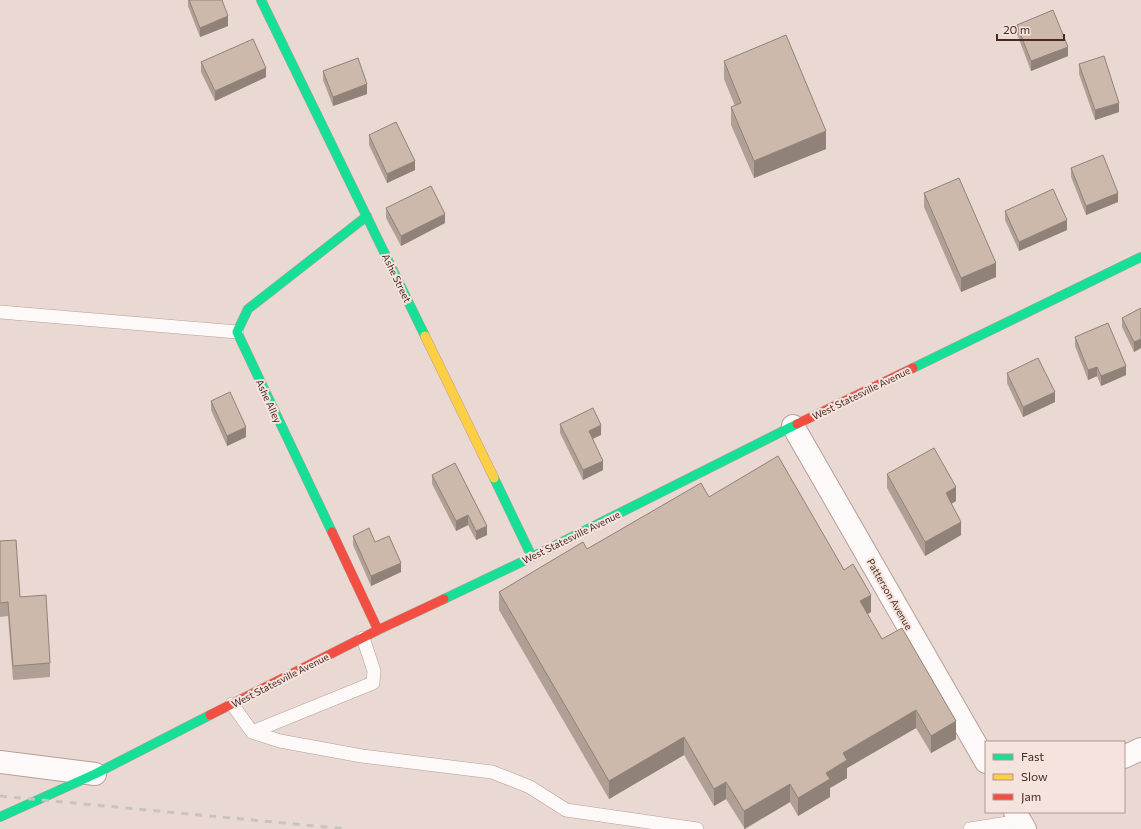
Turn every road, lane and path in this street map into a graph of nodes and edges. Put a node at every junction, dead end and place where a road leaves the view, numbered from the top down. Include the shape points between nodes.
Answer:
1 (261, 0) edge
2 (367, 216) junction
3 (1141, 257) edge
4 (0, 312) edge
5 (236, 332) junction
6 (793, 426) junction
7 (532, 557) junction
8 (378, 630) junction
9 (363, 638) junction
10 (232, 704) junction
11 (252, 732) junction
12 (1141, 749) edge
13 (1125, 757) edge
14 (985, 760) edge
15 (0, 762) edge
16 (95, 774) junction
17 (0, 817) edge
18 (1020, 821) edge
19 (697, 829) edge
20 (970, 829) edge

1 - 2 street, Ashe Street
2 - 5 street via 248,309
2 - 7 street, Ashe Street
3 - 6 street, West Statesville Avenue
4 - 5 lane
5 - 8 street, Ashe Alley
6 - 7 street, West Statesville Avenue
6 - 14 street, Patterson Avenue
7 - 8 street, West Statesville Avenue
8 - 9 street, West Statesville Avenue
9 - 10 street, West Statesville Avenue
9 - 11 lane via 374,671 373,683
10 - 11 lane
10 - 16 street, West Statesville Avenue
11 - 19 lane via 280,741 362,756 492,772 530,787 566,810
12 - 13 street
15 - 16 street
16 - 17 street, West Statesville Avenue
18 - 20 lane

